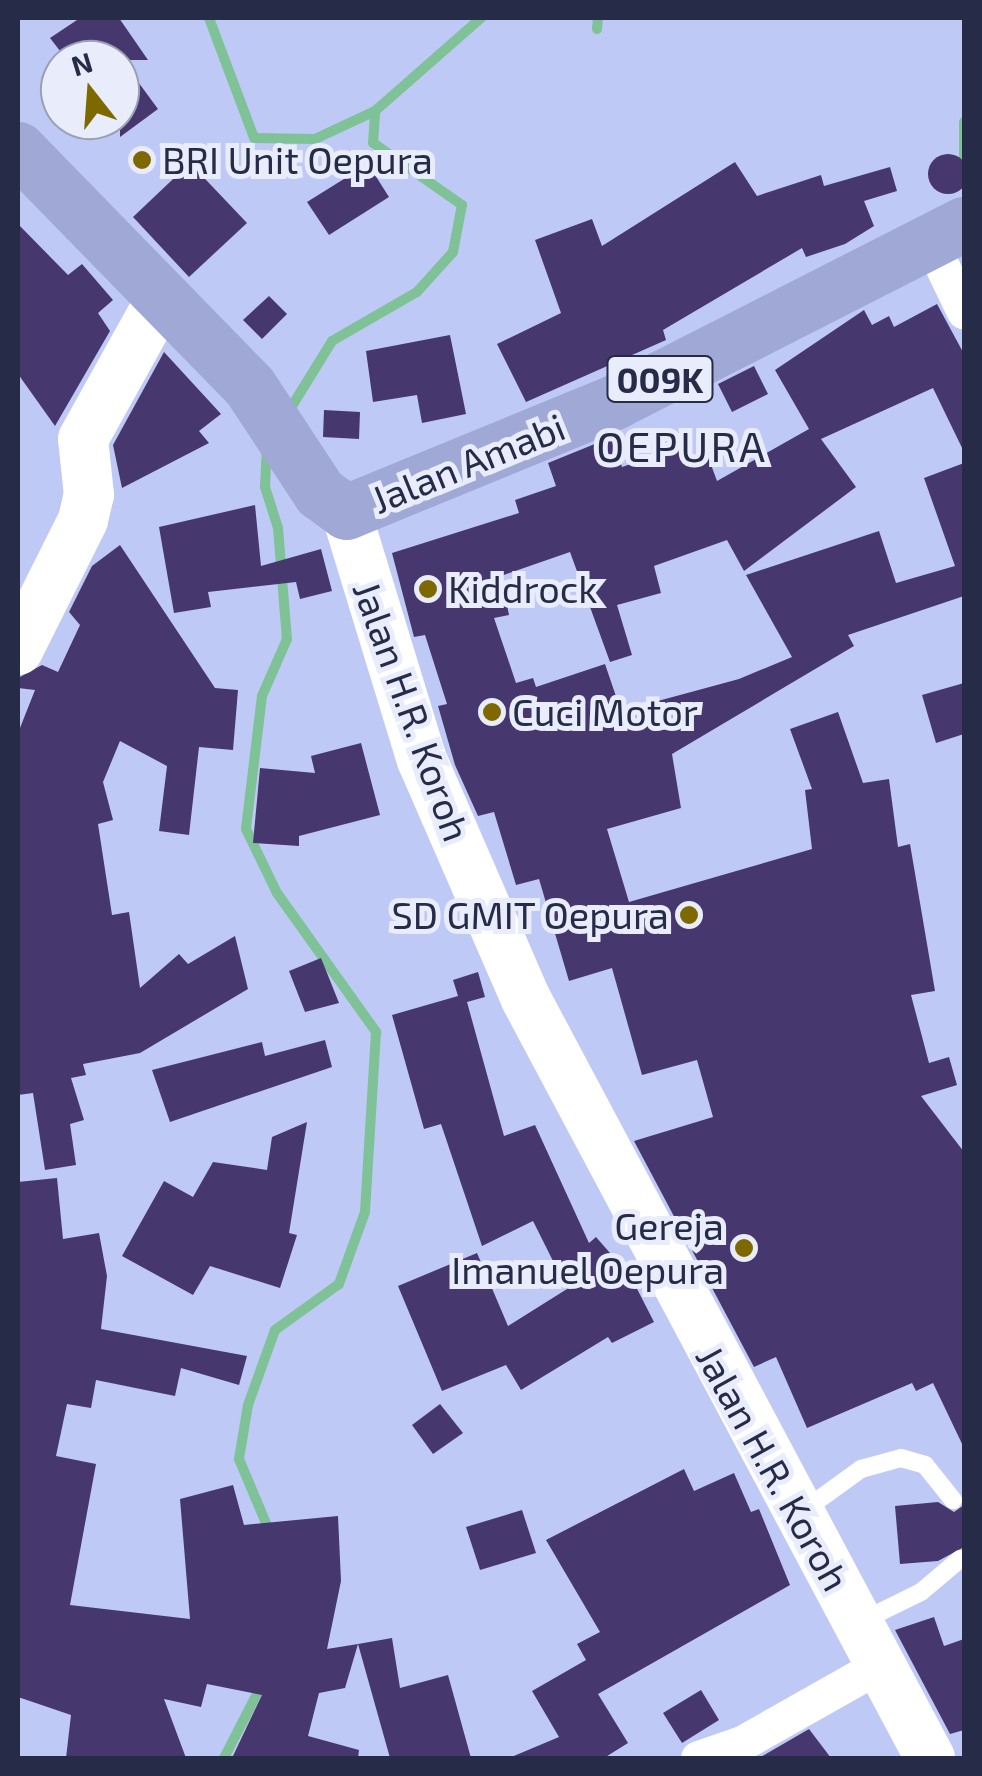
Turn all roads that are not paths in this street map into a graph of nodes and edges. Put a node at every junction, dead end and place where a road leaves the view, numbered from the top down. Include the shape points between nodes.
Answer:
1 (18, 150) edge
2 (948, 234) edge
3 (162, 297) junction
4 (964, 312) edge
5 (346, 512) junction
6 (18, 650) edge
7 (952, 1500) dead end
8 (798, 1514) junction
9 (960, 1559) dead end
10 (869, 1644) junction
11 (698, 1758) edge
12 (930, 1758) edge

1 - 3 main road
2 - 4 street
2 - 5 main road, Jalan Amabi / 009K via 599,408
3 - 5 main road via 250,387 294,456
3 - 6 main road via 83,438 89,495 83,520
5 - 8 main road, Jalan H.R. Koroh via 422,760 526,999
7 - 8 lane via 925,1465 901,1458 861,1469
8 - 10 main road, Jalan H.R. Koroh
9 - 10 lane
10 - 11 street via 742,1743
10 - 12 main road, Jalan H.R. Koroh

